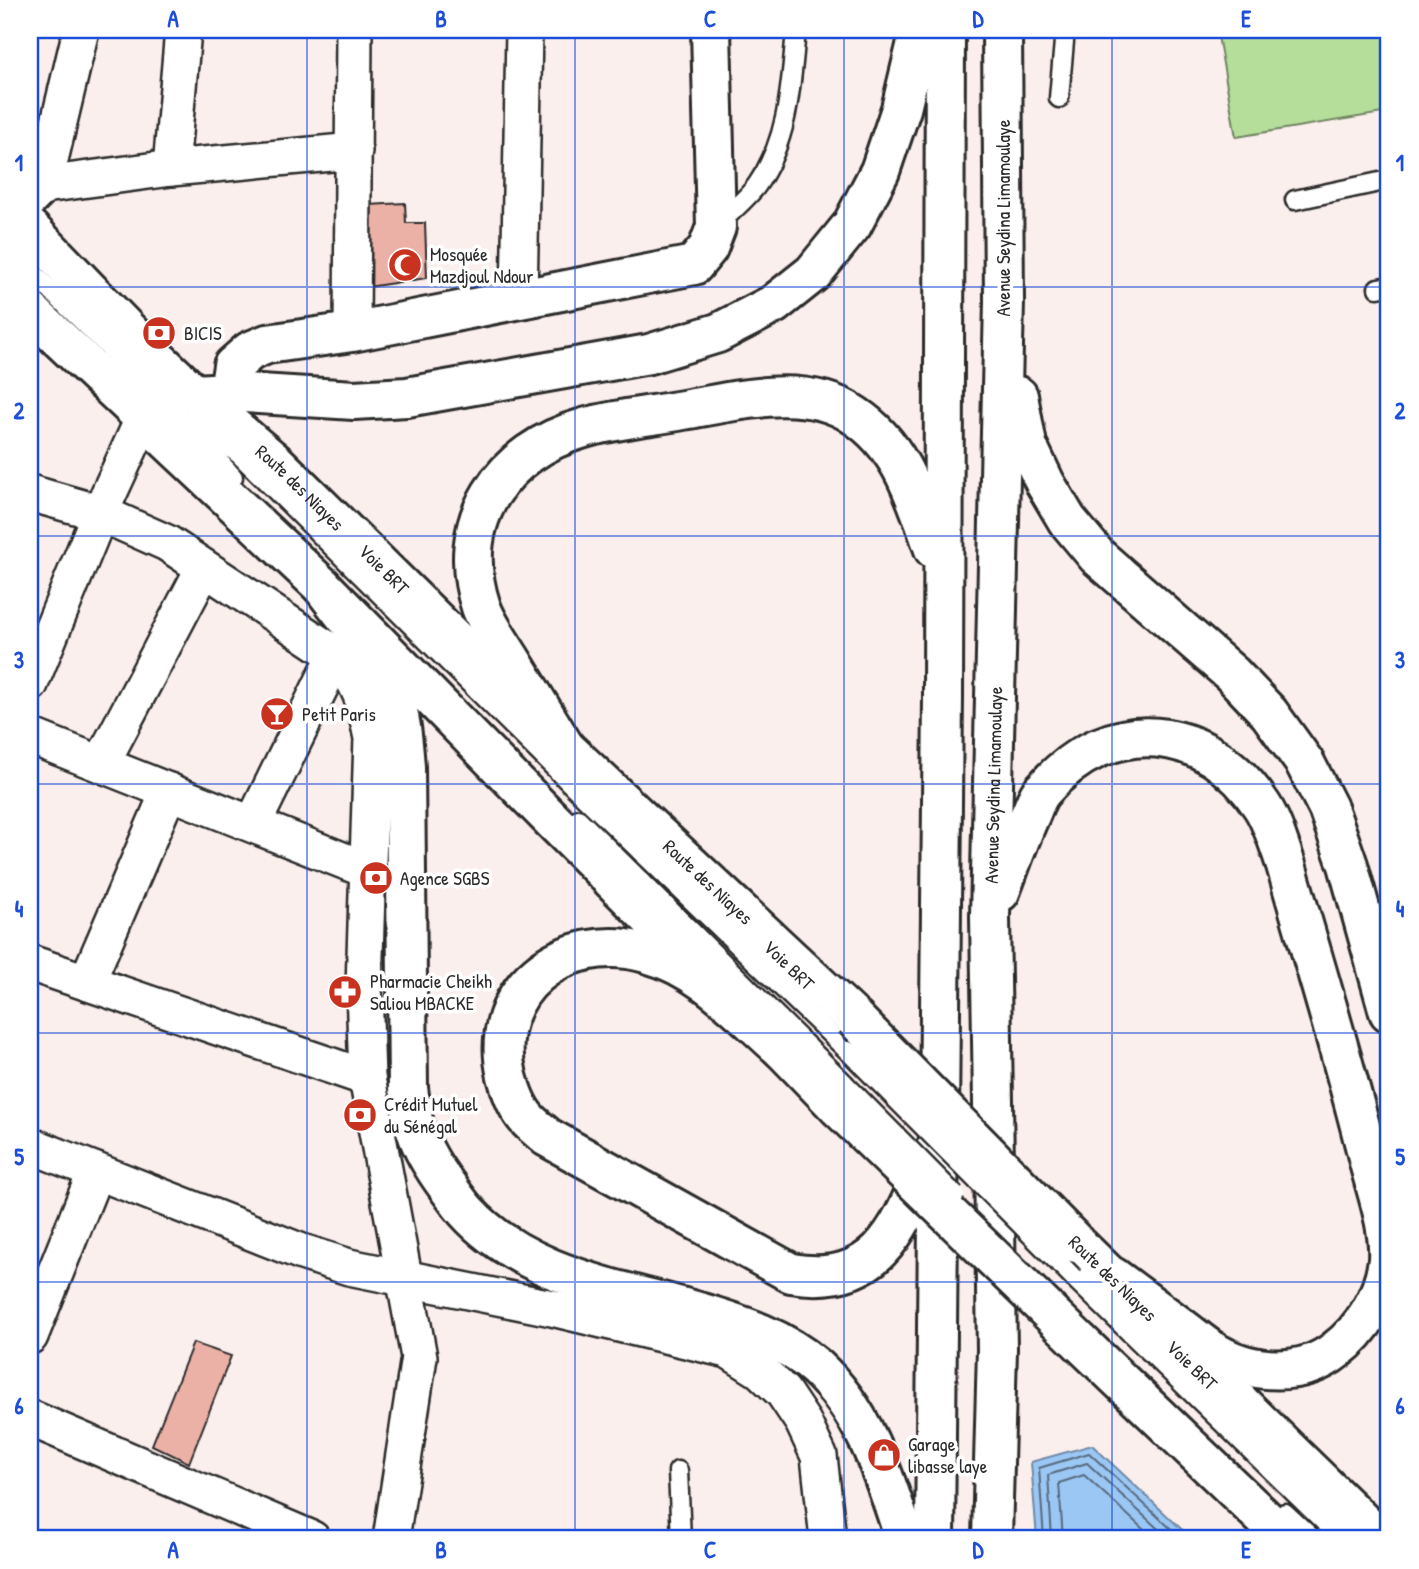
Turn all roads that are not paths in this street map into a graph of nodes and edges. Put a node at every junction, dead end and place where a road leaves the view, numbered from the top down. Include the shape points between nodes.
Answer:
1 (81, 30) edge
2 (183, 30) edge
3 (354, 30) edge
4 (524, 30) edge
5 (711, 30) edge
6 (796, 30) edge
7 (920, 30) edge
8 (945, 30) edge
9 (1002, 30) edge
10 (1065, 30) edge
11 (1059, 98) dead end
12 (354, 151) junction
13 (171, 168) junction
14 (1389, 180) edge
15 (37, 192) edge
16 (1296, 200) dead end
17 (716, 227) junction
18 (30, 229) edge
19 (30, 270) edge
20 (519, 300) junction
21 (1004, 301) junction
22 (30, 311) edge
23 (352, 332) junction
24 (184, 402) junction
25 (245, 489) dead end
26 (30, 493) edge
27 (263, 506) dead end
28 (100, 513) junction
29 (204, 568) junction
30 (943, 576) junction
31 (322, 586) junction
32 (336, 654) junction
33 (30, 684) edge
34 (446, 687) dead end
35 (30, 736) edge
36 (565, 748) junction
37 (101, 764) junction
38 (169, 791) junction
39 (564, 805) dead end
40 (253, 824) junction
41 (367, 870) junction
42 (990, 917) junction
43 (30, 963) edge
44 (1384, 973) edge
45 (87, 982) junction
46 (1389, 1012) edge
47 (851, 1035) junction
48 (783, 1050) junction
49 (368, 1078) junction
50 (841, 1095) junction
51 (938, 1140) junction
52 (30, 1145) edge
53 (96, 1171) junction
54 (1075, 1260) junction
55 (1114, 1277) junction
56 (405, 1279) junction
57 (1077, 1328) junction
58 (30, 1336) edge
59 (30, 1418) edge
60 (1233, 1464) dead end
61 (678, 1471) dead end
62 (1273, 1502) dead end
63 (312, 1539) edge
64 (391, 1539) edge
65 (681, 1539) edge
66 (828, 1539) edge
67 (905, 1539) edge
68 (935, 1539) edge
69 (992, 1539) edge
70 (1286, 1539) edge
71 (1313, 1539) edge
72 (1342, 1539) edge
73 (1380, 1539) edge

1 - 15 street
2 - 13 street
3 - 12 street
4 - 20 street
5 - 17 main road
6 - 17 lane via 788,107 776,153 756,187
7 - 24 main road via 880,171 852,225 813,273 774,304 718,333 649,354 407,397
8 - 30 main road
9 - 21 main road, Avenue Seydina Limamoulaye
10 - 11 lane
12 - 13 street
12 - 23 street
13 - 15 street
14 - 16 lane
17 - 20 main road via 708,248 694,265
18 - 24 main road, Route des Niayes via 137,340
19 - 24 lane, Voie BRT
20 - 23 main road
21 - 42 main road, Avenue Seydina Limamoulaye
21 - 44 main road via 1027,445 1045,483 1067,520 1097,556 1232,674 1269,713 1305,763 1328,808
22 - 24 main road, Route des Niayes
23 - 24 main road via 283,341 250,351
24 - 25 lane, Voie BRT
24 - 28 street
24 - 31 main road, Route des Niayes
24 - 36 main road, Route des Niayes via 276,463
24 - 47 lane, Voie BRT via 582,794
26 - 28 street
27 - 34 lane, Voie BRT
28 - 29 street via 167,543
28 - 33 street
29 - 32 street
29 - 37 street
30 - 36 main road via 912,486 897,457 854,414 831,404 768,396 584,428 550,440 500,478 483,507 474,541 475,576 482,608
30 - 51 main road
31 - 48 main road, Route des Niayes
31 - 67 main road via 377,661 392,690 401,723 408,1088 416,1130 438,1174 466,1212 533,1261 748,1327 785,1345 815,1367 845,1398 866,1432
32 - 40 street
32 - 41 street via 354,677 372,738
35 - 37 street
36 - 47 main road, Route des Niayes
37 - 38 street
38 - 40 street
38 - 45 street
39 - 50 lane
40 - 41 street
41 - 49 street via 364,986
42 - 55 main road via 1041,792 1072,760 1098,746 1135,737 1173,739 1205,752 1235,773 1262,806 1276,835 1387,1233 1383,1286 1369,1314 1325,1360 1274,1370 1217,1353
42 - 69 main road, Avenue Seydina Limamoulaye via 997,1349
43 - 45 street
44 - 46 main road
45 - 49 street
47 - 54 main road, Route des Niayes, bridge
48 - 50 main road, Route des Niayes
48 - 51 main road via 707,982 672,962 620,948 588,949 561,958 535,977 514,1004 505,1031 504,1062 511,1091 526,1118 547,1137 791,1273 837,1273 879,1253 908,1207
49 - 56 street
50 - 57 main road, Route des Niayes, bridge
50 - 57 lane, bridge via 973,1213
51 - 68 main road
52 - 53 street
53 - 56 street via 302,1252
53 - 58 street
54 - 55 main road, Route des Niayes
54 - 72 lane, Voie BRT
55 - 73 main road, Route des Niayes
56 - 64 street via 419,1357
56 - 66 street via 728,1350 761,1371 803,1422 819,1456
57 - 60 lane
57 - 70 main road, Route des Niayes
59 - 63 street
61 - 65 lane
62 - 71 lane

